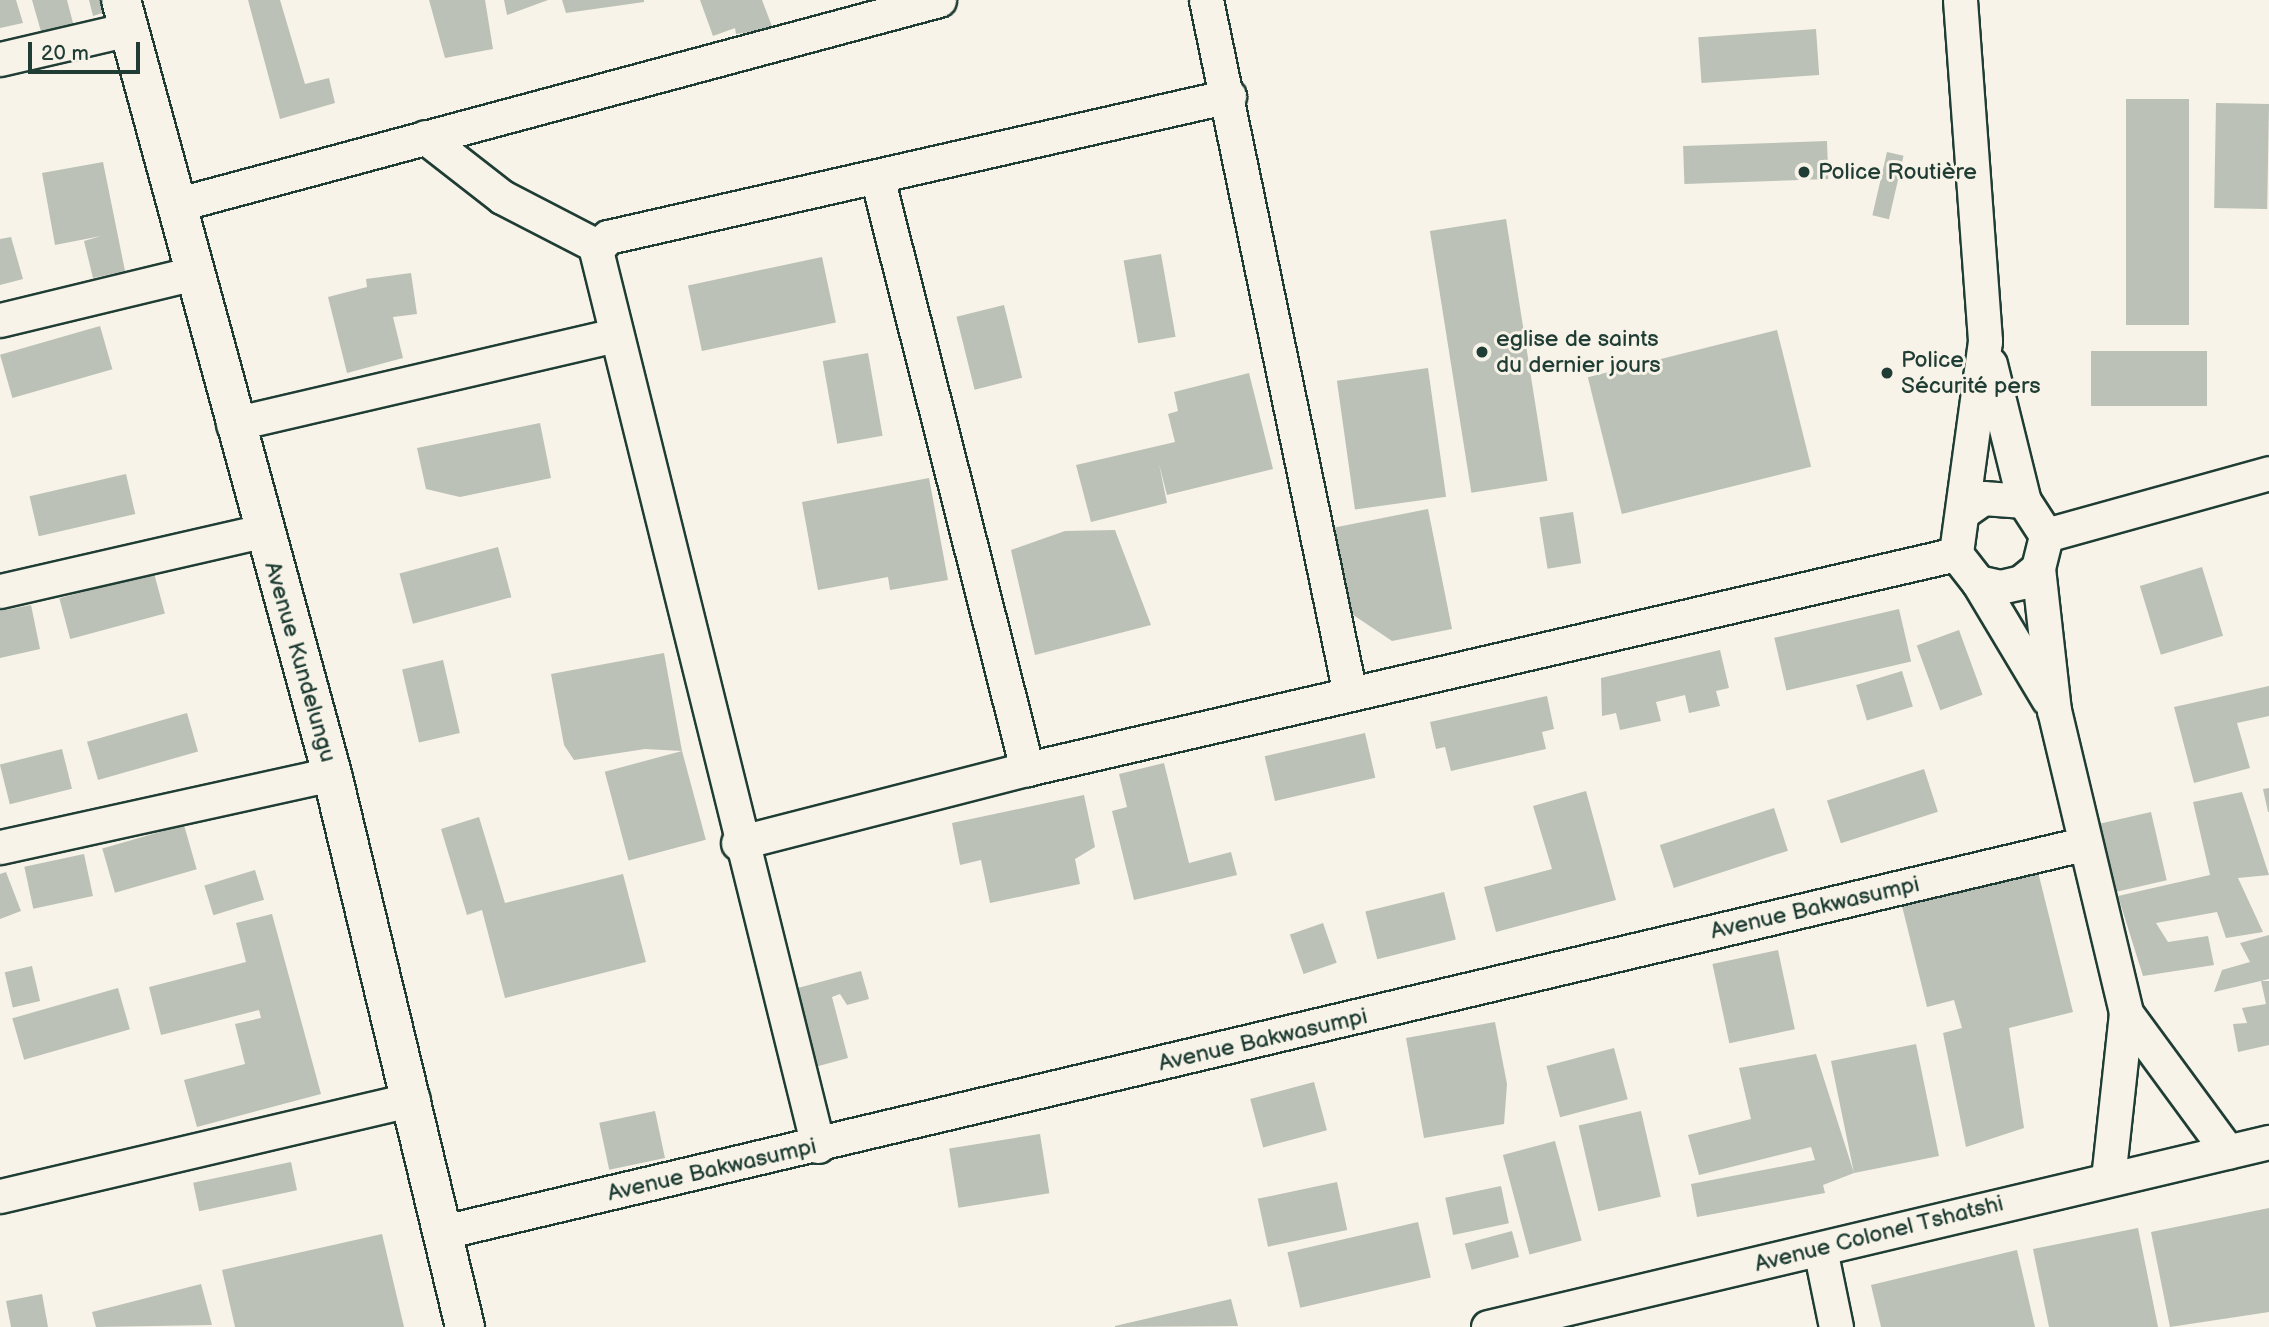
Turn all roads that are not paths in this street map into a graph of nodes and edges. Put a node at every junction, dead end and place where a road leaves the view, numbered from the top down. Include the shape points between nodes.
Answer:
1 (939, 0) edge
2 (1206, 0) edge
3 (1960, 0) edge
4 (125, 14) edge
5 (0, 59) edge
6 (1229, 96) junction
7 (425, 137) junction
8 (877, 177) junction
9 (179, 204) junction
10 (597, 246) junction
11 (194, 273) junction
12 (0, 320) edge
13 (614, 335) junction
14 (1985, 341) junction
15 (233, 424) junction
16 (2269, 473) edge
17 (2024, 501) junction
18 (1966, 510) junction
19 (262, 531) junction
20 (2046, 535) junction
21 (1956, 554) junction
22 (2038, 568) junction
23 (1978, 582) junction
24 (0, 591) edge
25 (1350, 694) junction
26 (2054, 710) junction
27 (1027, 769) junction
28 (332, 774) junction
29 (738, 843) junction
30 (2083, 844) junction
31 (0, 847) edge
32 (2126, 1013) junction
33 (413, 1099) junction
34 (2269, 1142) edge
35 (818, 1146) junction
36 (2228, 1152) junction
37 (2108, 1179) junction
38 (0, 1196) edge
39 (443, 1231) junction
40 (1820, 1249) junction
41 (465, 1327) edge
42 (1488, 1327) edge
43 (1836, 1327) edge

1 - 7 street
2 - 6 street
3 - 14 street
4 - 5 street
4 - 9 street, Avenue Kundelungu
6 - 8 street
6 - 25 street
7 - 9 street
7 - 10 street via 502,197
8 - 10 street via 608,237
8 - 27 street
9 - 11 street, Avenue Kundelungu
10 - 13 street via 596,263
11 - 12 street
11 - 15 street, Avenue Kundelungu
13 - 15 street
13 - 29 street
14 - 17 street
14 - 18 street
15 - 19 street, Avenue Kundelungu
16 - 20 street
17 - 18 street via 1983,498
17 - 20 street
18 - 21 street via 1954,530
19 - 24 street
19 - 28 street, Avenue Kundelungu
20 - 22 street
21 - 23 street
21 - 25 street
22 - 23 street via 2011,585
22 - 26 street
23 - 26 street
25 - 27 street
26 - 30 street
27 - 29 street
28 - 31 street
28 - 33 street, Avenue Kundelungu
29 - 35 street
30 - 32 street
30 - 35 street, Avenue Bakwasumpi
32 - 36 street
32 - 37 street
33 - 38 street
33 - 39 street, Avenue Kundelungu
34 - 36 street, Avenue Colonel Tshatshi
35 - 39 street, Avenue Bakwasumpi
36 - 37 street, Avenue Colonel Tshatshi
37 - 40 street, Avenue Colonel Tshatshi
39 - 41 street, Avenue Kundelungu
40 - 42 street, Avenue Colonel Tshatshi
40 - 43 street

